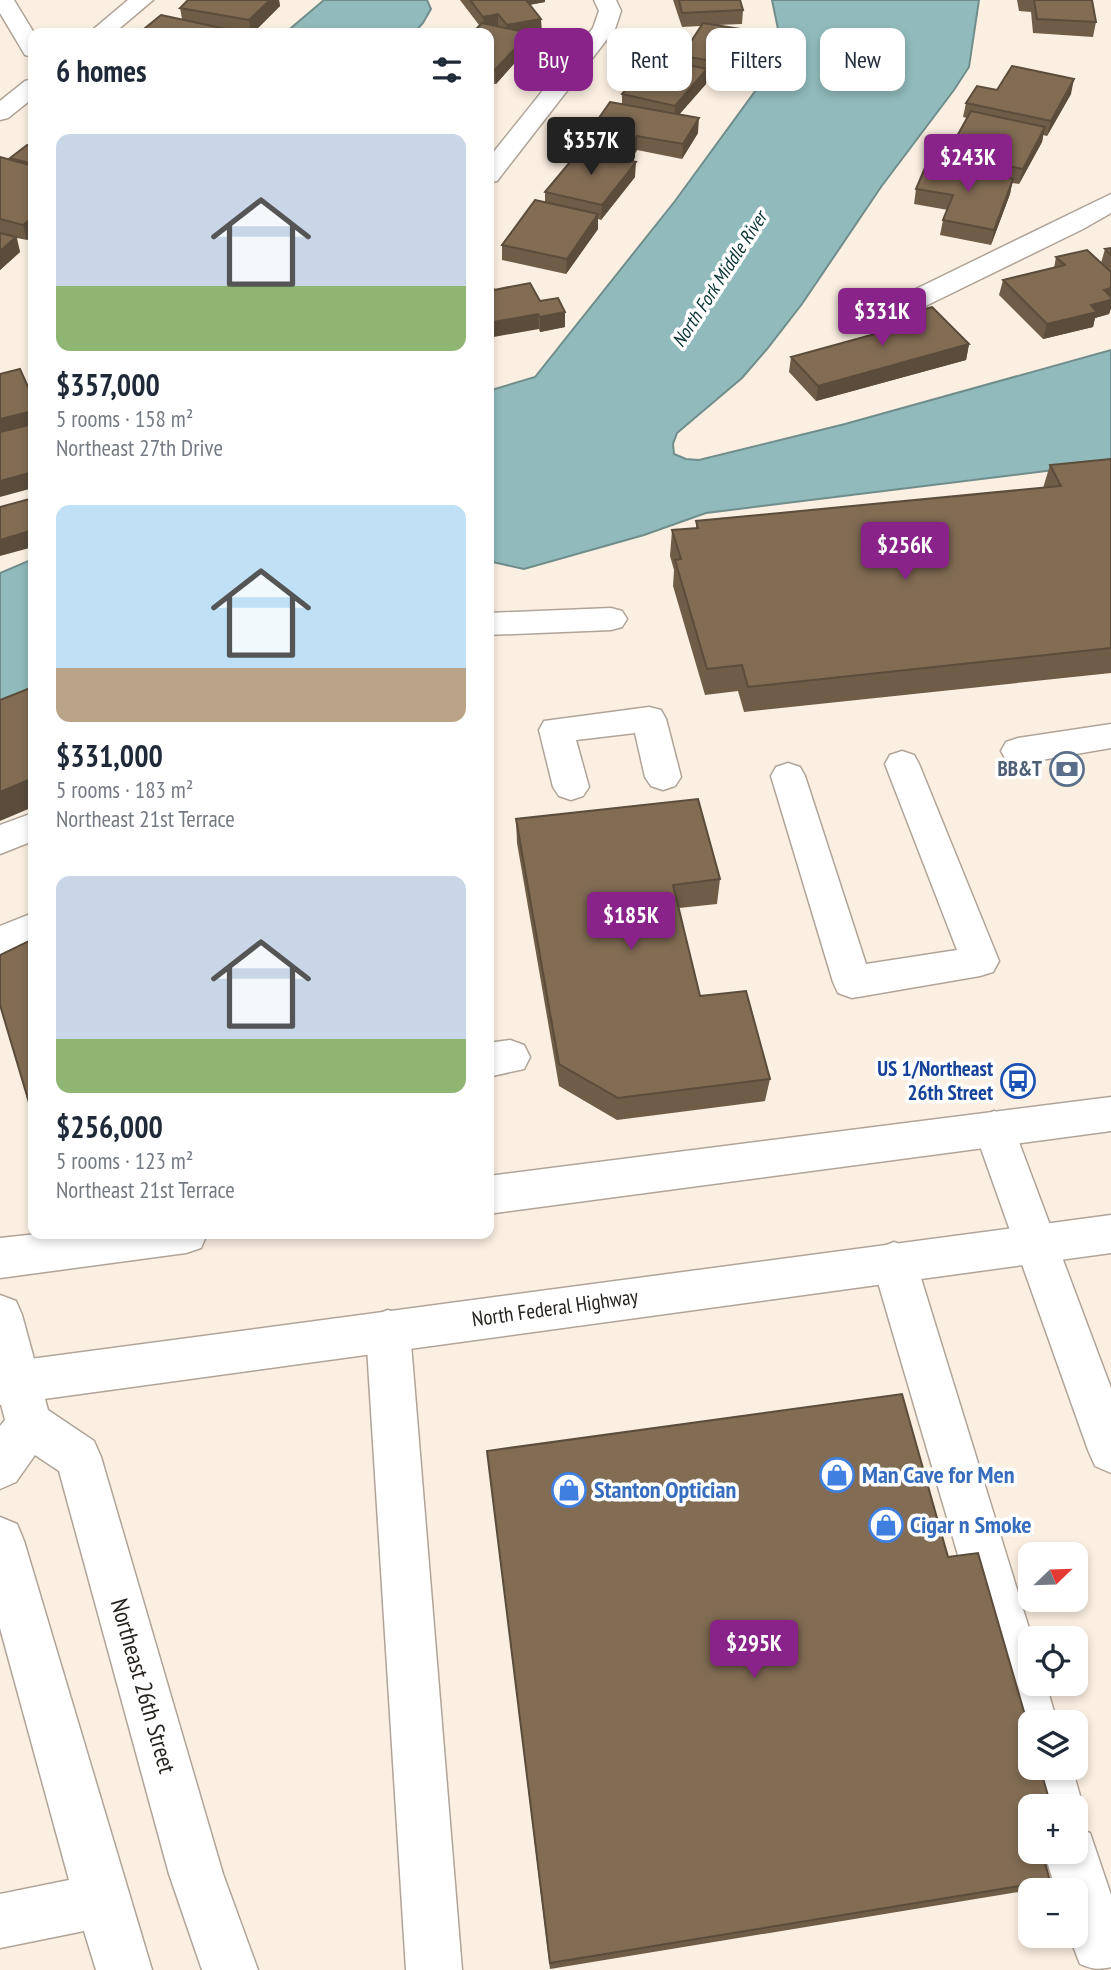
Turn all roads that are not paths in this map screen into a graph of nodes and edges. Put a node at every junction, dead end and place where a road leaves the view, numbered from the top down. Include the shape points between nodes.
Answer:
1 (3, 0) edge
2 (142, 0) edge
3 (605, 0) edge
4 (106, 28) edge
5 (28, 42) edge
6 (28, 90) edge
7 (0, 113) edge
8 (494, 168) edge
9 (1111, 202) edge
10 (892, 311) dead end
11 (611, 619) dead end
12 (494, 624) edge
13 (1111, 737) edge
14 (1018, 751) dead end
15 (902, 764) dead end
16 (788, 776) dead end
17 (663, 778) dead end
18 (571, 788) dead end
19 (28, 828) edge
20 (0, 840) edge
21 (28, 930) edge
22 (0, 943) edge
23 (1111, 1114) edge
24 (994, 1129) junction
25 (494, 1194) edge
26 (1111, 1234) edge
27 (147, 1239) edge
28 (1037, 1244) junction
29 (0, 1258) edge
30 (894, 1262) junction
31 (0, 1315) edge
32 (388, 1331) junction
33 (16, 1396) edge
34 (1107, 1431) edge
35 (0, 1466) edge
36 (0, 1541) edge
37 (1028, 1710) edge
38 (1074, 1864) edge
39 (102, 1901) junction
40 (0, 1921) edge
41 (1099, 1953) edge
42 (124, 1970) edge
43 (230, 1970) edge
44 (434, 1970) edge

1 - 5 street
2 - 4 street
3 - 8 street via 610,11 604,29
6 - 7 street
9 - 10 street
11 - 12 street
13 - 14 street
15 - 16 street via 980,961 852,982
17 - 18 street via 649,719 556,730
19 - 20 street
21 - 22 street
23 - 24 street
24 - 25 street
24 - 28 street
26 - 28 street, North Federal Highway
27 - 29 street
28 - 30 street, North Federal Highway
28 - 34 street
30 - 32 street, North Federal Highway
30 - 37 street
31 - 33 street
32 - 33 street, North Federal Highway
32 - 44 street
33 - 35 street
33 - 43 street, Northeast 26th Street via 78,1457 196,1874
36 - 39 street
38 - 41 street
39 - 40 street
39 - 42 street

